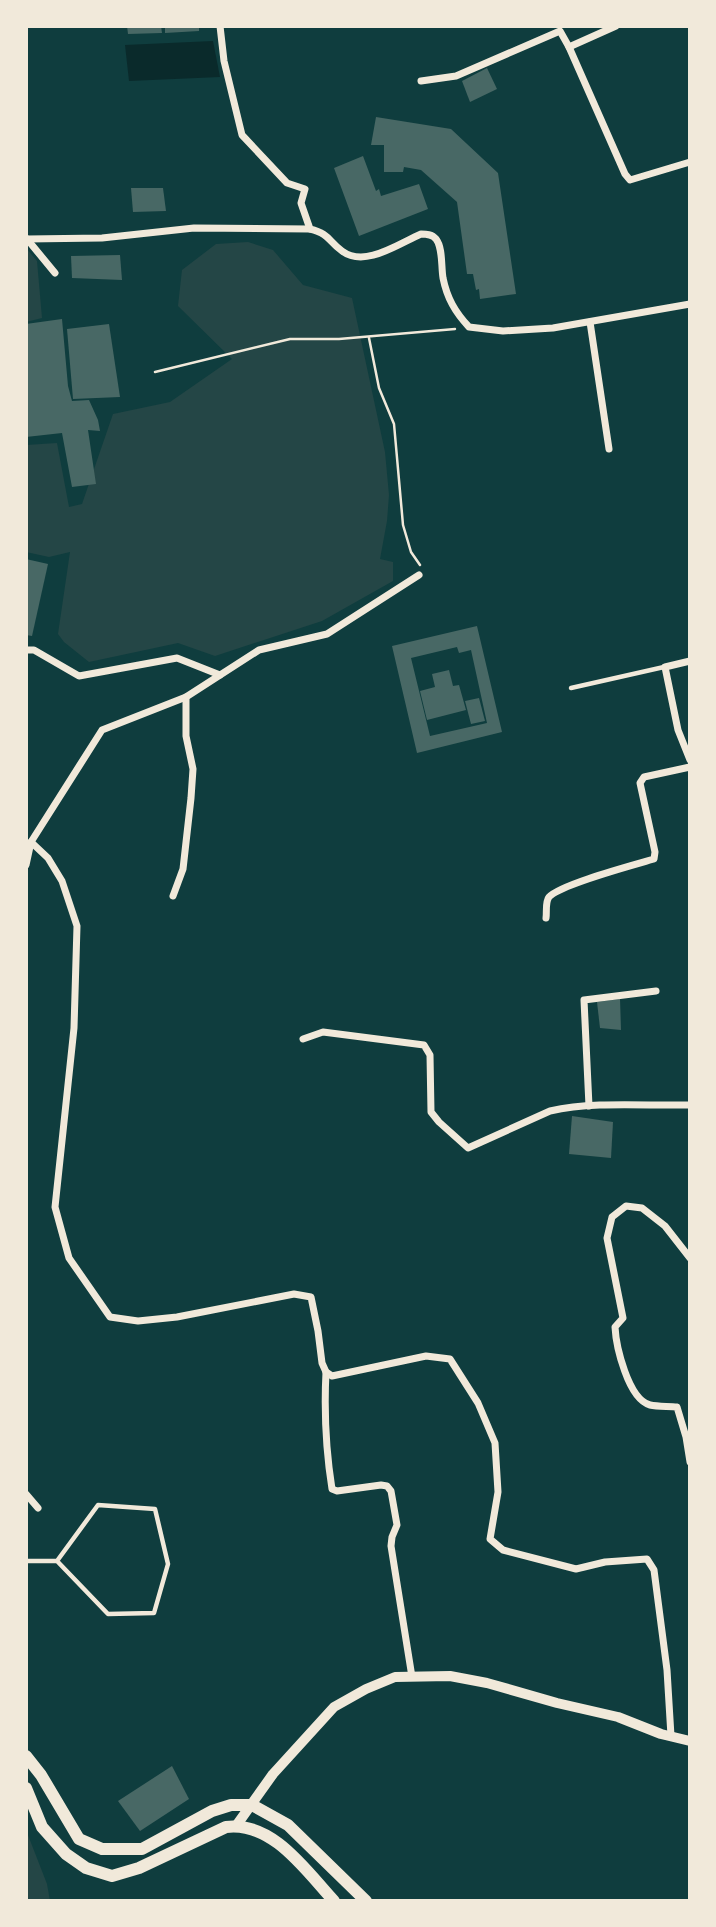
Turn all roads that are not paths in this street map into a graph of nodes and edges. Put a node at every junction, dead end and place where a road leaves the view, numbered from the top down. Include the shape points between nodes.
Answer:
1 (220, 26) edge
2 (616, 26) edge
3 (569, 47) junction
4 (421, 81) dead end
5 (690, 162) edge
6 (310, 229) junction
7 (27, 239) edge
8 (55, 273) dead end
9 (690, 304) edge
10 (590, 322) junction
11 (609, 449) dead end
12 (421, 573) road end
13 (26, 650) edge
14 (690, 661) edge
15 (665, 667) junction
16 (220, 675) junction
17 (571, 688) dead end
18 (186, 697) junction
19 (690, 760) edge
20 (690, 767) edge
21 (32, 842) junction
22 (26, 865) edge
23 (173, 896) dead end
24 (546, 918) dead end
25 (656, 992) dead end
26 (303, 1039) dead end
27 (690, 1105) edge
28 (589, 1106) junction
29 (690, 1258) edge
30 (326, 1372) junction
31 (690, 1462) edge
32 (26, 1494) edge
33 (38, 1508) dead end
34 (26, 1561) edge
35 (57, 1561) junction
36 (412, 1677) junction
37 (671, 1736) junction
38 (690, 1741) edge
39 (26, 1756) edge
40 (26, 1788) edge
41 (251, 1805) junction
42 (236, 1826) junction
43 (334, 1901) edge
44 (366, 1901) edge

1 - 6 street via 242,135 287,184 305,189 301,203
2 - 3 street
3 - 4 street via 561,31 456,76
3 - 5 street via 630,180
6 - 7 street via 194,228 102,238
6 - 10 street via 357,258 421,234 434,237 449,300 469,327 528,331
7 - 8 street
9 - 10 street
10 - 11 street
12 - 16 street via 327,634 259,650
13 - 16 street via 34,650 79,676 177,658
14 - 15 street
15 - 17 lane
15 - 19 street via 678,730
16 - 18 street
18 - 21 street via 102,730
18 - 23 street via 191,798 183,869
20 - 24 street via 644,778 640,783 654,859 552,895
21 - 22 street
21 - 30 street via 62,881 77,926 74,1028 55,1207 69,1258 110,1317 138,1321 294,1294 310,1297
25 - 28 street via 584,1000
26 - 28 street via 323,1032 424,1045 430,1055 431,1112 468,1148 550,1111
27 - 28 street
29 - 31 street via 666,1226 642,1208 626,1206 612,1217 607,1238 623,1318 615,1327 616,1343 640,1399 650,1405 677,1407
30 - 36 street via 332,1489 381,1485 391,1491 397,1525 391,1546
30 - 37 street via 332,1376 426,1356 450,1359 478,1403 495,1443 498,1492 490,1539 503,1550 576,1569 647,1559 654,1570
32 - 33 street
34 - 35 lane
35 - 35 lane via 108,1614 154,1613 168,1564 155,1509 98,1505
36 - 37 street via 450,1676 487,1682
36 - 41 street via 396,1677 334,1707
37 - 38 street
39 - 41 main road via 79,1839 103,1849 142,1849 212,1811
40 - 42 main road via 43,1828 66,1854 86,1868 112,1876
41 - 42 street
41 - 44 main road via 288,1825
42 - 43 main road via 262,1833 286,1849

